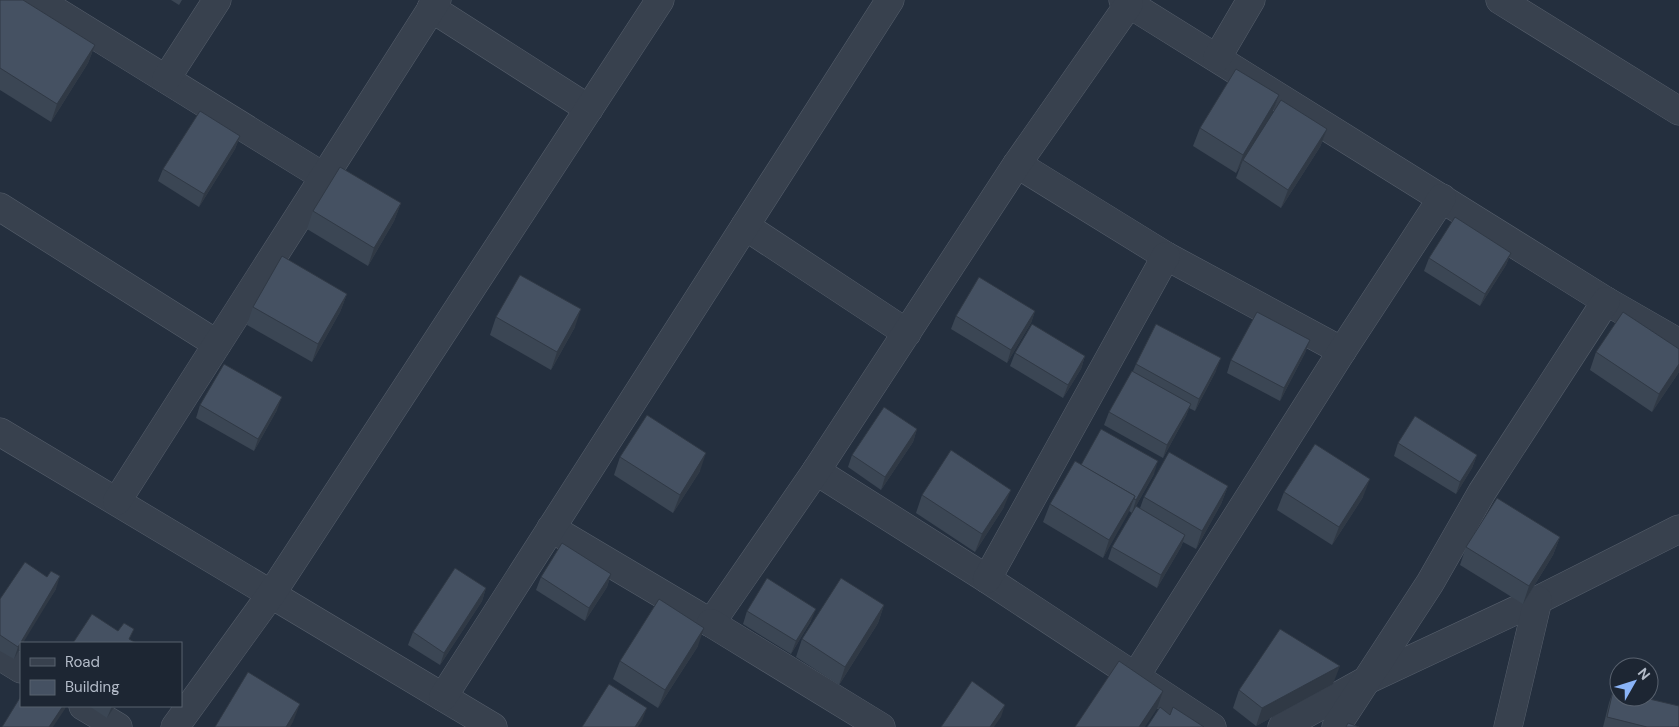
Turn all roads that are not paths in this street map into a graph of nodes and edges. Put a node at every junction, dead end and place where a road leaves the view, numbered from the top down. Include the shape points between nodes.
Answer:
1 (38, 0) edge
2 (217, 0) edge
3 (660, 0) edge
4 (890, 0) edge
5 (1251, 0) edge
6 (1500, 0) edge
7 (1126, 2) edge
8 (434, 4) edge
9 (1216, 58) junction
10 (166, 79) junction
11 (589, 109) junction
12 (1679, 111) edge
13 (1017, 164) junction
14 (324, 177) junction
15 (1442, 198) junction
16 (0, 207) edge
17 (745, 226) junction
18 (1166, 256) junction
19 (1606, 301) junction
20 (907, 333) junction
21 (1679, 343) edge
22 (217, 344) junction
23 (1342, 351) junction
24 (0, 432) edge
25 (816, 471) junction
26 (117, 502) junction
27 (551, 528) junction
28 (1679, 529) edge
29 (987, 579) junction
30 (272, 594) junction
31 (1538, 600) junction
32 (711, 624) junction
33 (0, 656) edge
34 (20, 668) edge
35 (1135, 677) junction
36 (1367, 680) junction
37 (443, 697) junction
38 (85, 707) edge
39 (118, 727) edge
40 (175, 727) edge
41 (493, 727) edge
42 (881, 727) edge
43 (1212, 727) edge
44 (1282, 727) edge
45 (1336, 727) edge
46 (1508, 727) edge

1 - 10 street
2 - 10 street
3 - 11 street
4 - 17 street
5 - 9 street
6 - 12 street
7 - 9 street
7 - 13 street
8 - 11 street
8 - 14 street
9 - 15 street
10 - 14 street
11 - 30 street
13 - 18 street
13 - 20 street
14 - 22 street
15 - 19 street
15 - 23 street
16 - 22 street
17 - 20 street
17 - 27 street
18 - 23 street
18 - 29 street
19 - 21 street
19 - 36 street via 1482,492 1430,584
20 - 25 street
22 - 26 street
23 - 35 street
24 - 26 street
25 - 29 street
25 - 32 street
26 - 30 street
27 - 32 street
27 - 37 street
28 - 31 street
29 - 35 street
30 - 37 street
30 - 40 street
31 - 36 street
31 - 46 street
32 - 42 street
33 - 34 street
35 - 43 street
36 - 44 street
36 - 45 street
37 - 41 street
38 - 39 street

